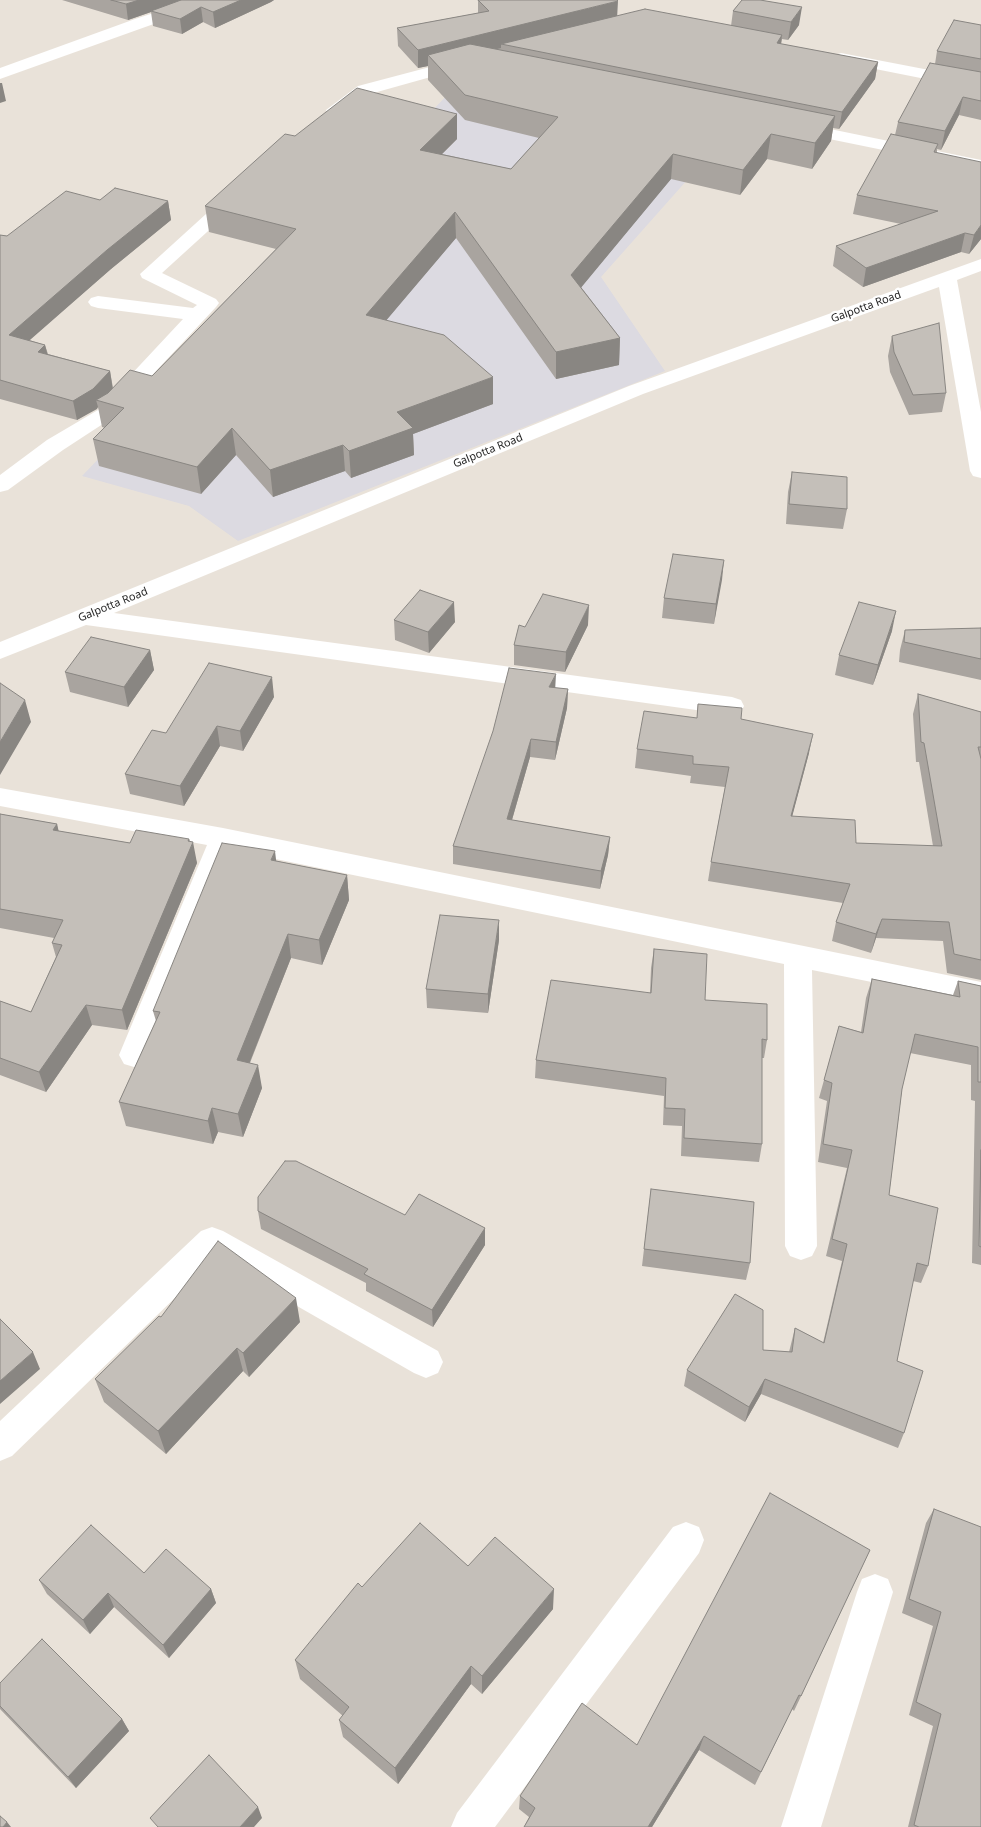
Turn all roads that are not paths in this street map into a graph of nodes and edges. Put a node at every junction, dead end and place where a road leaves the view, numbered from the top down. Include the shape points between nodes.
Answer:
1 (185, 8) edge
2 (828, 55) edge
3 (476, 61) edge
4 (0, 74) edge
5 (981, 84) edge
6 (318, 121) edge
7 (778, 123) edge
8 (981, 165) edge
9 (248, 185) edge
10 (981, 265) edge
11 (948, 277) junction
12 (98, 302) dead end
13 (198, 315) junction
14 (981, 471) edge
15 (0, 485) edge
16 (86, 617) junction
17 (0, 650) edge
18 (732, 706) edge
19 (0, 797) edge
20 (223, 838) junction
21 (798, 955) junction
22 (981, 993) edge
23 (134, 1055) dead end
24 (801, 1246) dead end
25 (426, 1362) dead end
26 (0, 1444) edge
27 (686, 1540) dead end
28 (875, 1592) dead end
29 (471, 1827) edge
30 (801, 1827) edge

1 - 4 street
2 - 5 street
3 - 6 street via 364,90
7 - 8 street
9 - 13 street via 150,274 209,303
10 - 11 street, Galpotta Road
11 - 14 street
11 - 16 street, Galpotta Road via 636,390
12 - 13 street
13 - 15 street via 105,414
16 - 17 street, Galpotta Road
16 - 18 street
19 - 20 street
20 - 21 street
20 - 23 street
21 - 22 street
21 - 24 street
25 - 26 street via 212,1240
27 - 29 street
28 - 30 street

